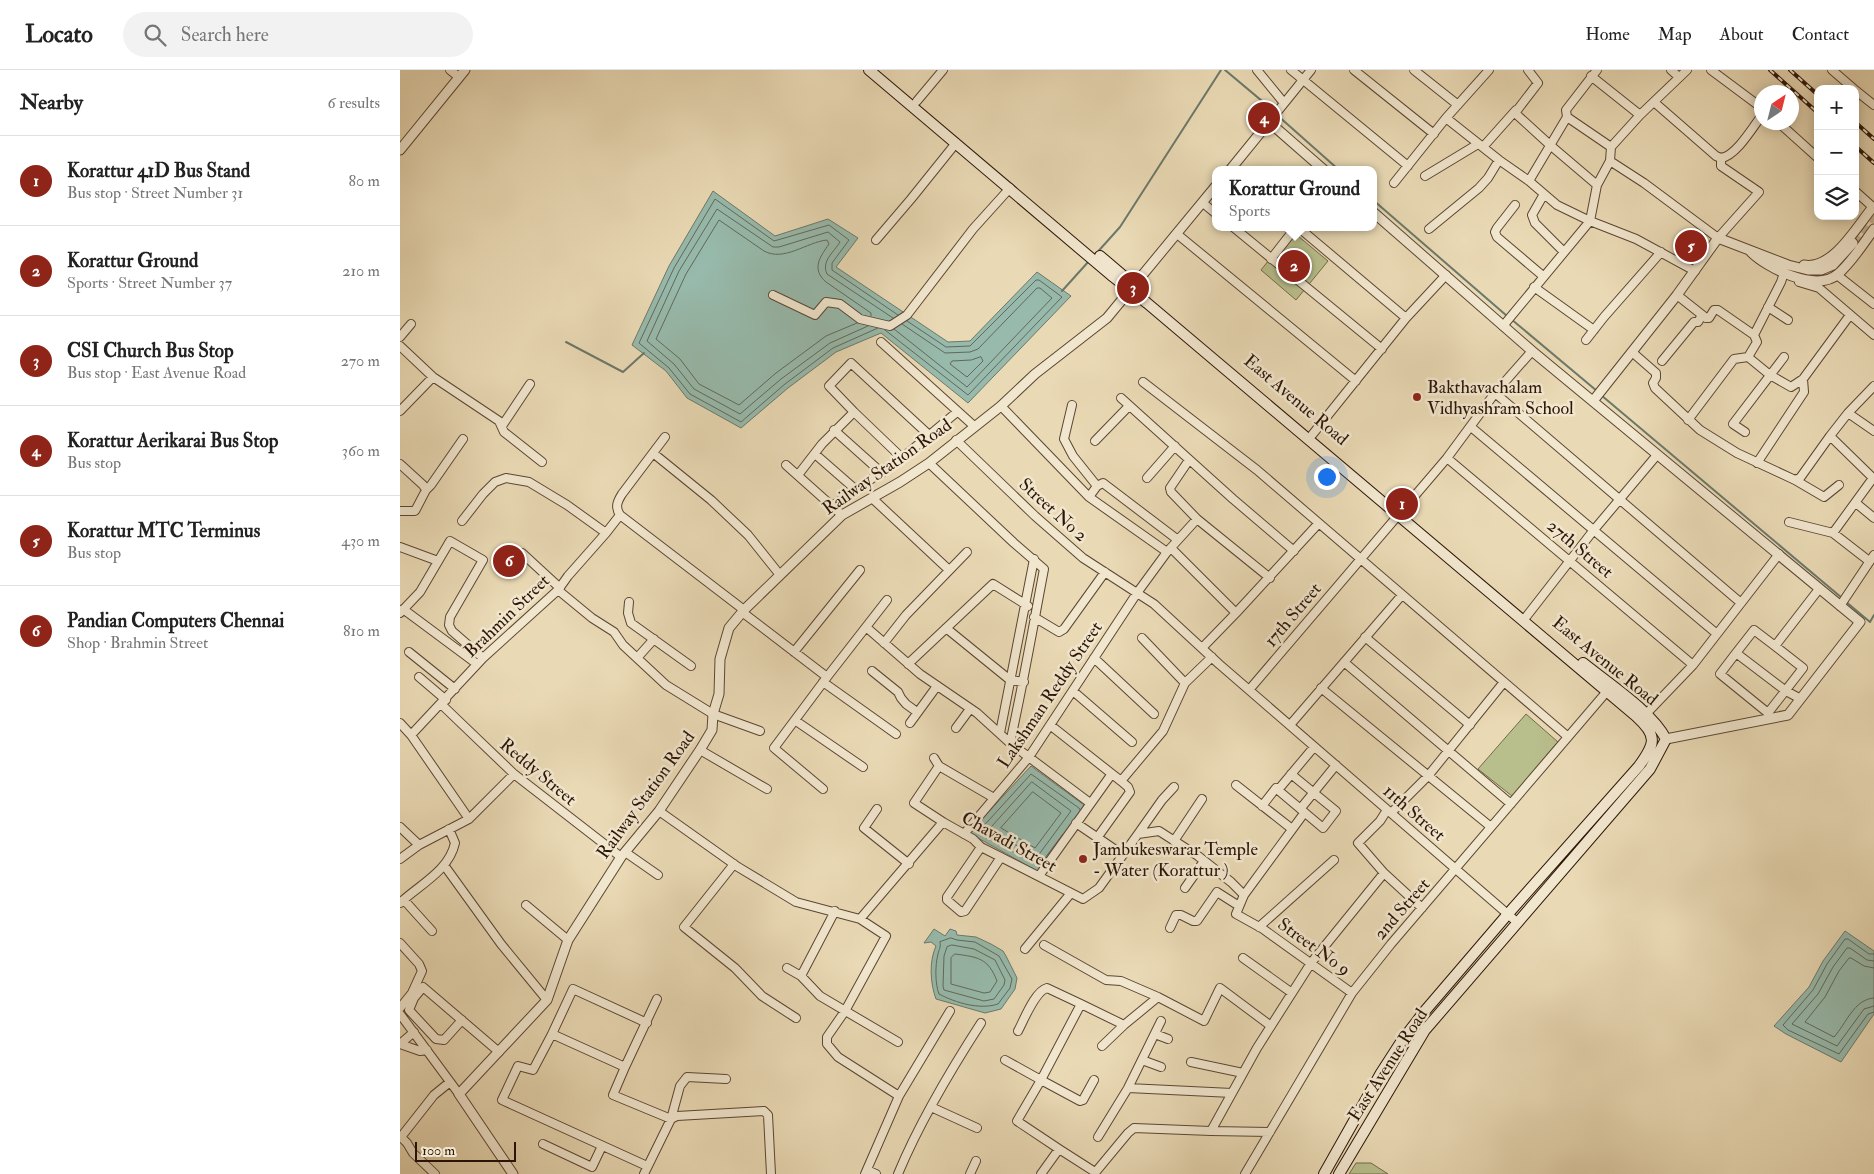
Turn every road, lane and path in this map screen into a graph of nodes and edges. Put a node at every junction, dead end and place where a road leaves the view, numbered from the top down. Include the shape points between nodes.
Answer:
1 (450, 70) edge
2 (465, 70) edge
3 (869, 70) edge
4 (879, 70) edge
5 (943, 70) edge
6 (1257, 70) edge
7 (1291, 70) edge
8 (1311, 70) edge
9 (1354, 70) edge
10 (1414, 70) edge
11 (1489, 70) edge
12 (1671, 70) edge
13 (1687, 70) edge
14 (1711, 70) edge
15 (1832, 70) edge
16 (1532, 71) edge
17 (1424, 73) edge
18 (1594, 73) edge
19 (1679, 77) junction
20 (459, 78) junction
21 (1303, 79) junction
22 (1850, 85) edge
23 (1859, 93) edge
24 (1285, 101) junction
25 (1654, 102) junction
26 (1754, 102) edge
27 (914, 104) junction
28 (1458, 105) junction
29 (1874, 106) edge
30 (1516, 110) junction
31 (1640, 115) junction
32 (1567, 117) junction
33 (1446, 118) junction
34 (1271, 119) junction
35 (1754, 126) edge
36 (1787, 130) edge
37 (1434, 134) junction
38 (956, 143) junction
39 (1550, 145) junction
40 (1480, 146) junction
41 (1611, 147) junction
42 (400, 150) edge
43 (1814, 154) edge
44 (1721, 158) junction
45 (1499, 160) junction
46 (1610, 161) junction
47 (1233, 166) edge
48 (1320, 166) edge
49 (1408, 166) junction
50 (1425, 176) dead end
51 (1529, 180) junction
52 (1394, 183) dead end
53 (1597, 185) junction
54 (1010, 188) junction
55 (1212, 192) edge
56 (1544, 194) junction
57 (1859, 195) edge
58 (1203, 203) junction
59 (1515, 205) dead end
60 (1873, 207) edge
61 (1212, 210) edge
62 (1377, 215) edge
63 (1590, 221) junction
64 (1429, 229) dead end
65 (1874, 229) edge
66 (1238, 231) edge
67 (1294, 231) edge
68 (1302, 231) edge
69 (1177, 234) junction
70 (1718, 238) junction
71 (876, 240) dead end
72 (1853, 243) tunnel mouth
73 (1082, 245) junction
74 (1747, 248) junction
75 (1564, 252) junction
76 (1661, 252) junction
77 (1271, 259) junction
78 (1695, 271) junction
79 (1783, 274) junction
80 (1446, 275) junction
81 (1837, 275) junction
82 (1544, 276) junction
83 (1133, 288) junction
84 (1534, 288) junction
85 (1678, 294) junction
86 (773, 295) dead end
87 (1874, 304) edge
88 (1768, 307) junction
89 (1702, 315) junction
90 (1850, 315) junction
91 (1406, 318) junction
92 (1508, 320) junction
93 (1788, 320) dead end
94 (411, 324) dead end
95 (1594, 330) junction
96 (1754, 335) junction
97 (1874, 335) edge
98 (400, 337) edge
99 (1586, 340) dead end
100 (881, 342) dead end
101 (400, 346) edge
102 (1382, 349) junction
103 (1532, 350) junction
104 (1632, 352) junction
105 (1748, 357) junction
106 (1784, 357) dead end
107 (1662, 361) dead end
108 (1770, 375) junction
109 (433, 377) junction
110 (1803, 379) junction
111 (1143, 382) dead end
112 (1356, 382) junction
113 (530, 384) dead end
114 (1874, 386) edge
115 (1495, 393) junction
116 (1121, 398) dead end
117 (1596, 398) junction
118 (1072, 405) dead end
119 (1001, 406) junction
120 (1129, 406) junction
121 (400, 411) edge
122 (854, 412) junction
123 (958, 412) junction
124 (1848, 413) junction
125 (1688, 420) junction
126 (502, 426) junction
127 (974, 426) junction
128 (1471, 427) junction
129 (834, 430) junction
130 (1874, 431) edge
131 (1744, 432) dead end
132 (929, 435) junction
133 (1312, 435) junction
134 (1830, 436) junction
135 (664, 437) dead end
136 (463, 439) dead end
137 (956, 440) junction
138 (1096, 441) dead end
139 (1175, 446) junction
140 (653, 453) junction
141 (816, 454) junction
142 (1657, 455) junction
143 (902, 458) junction
144 (1447, 458) junction
145 (1189, 460) junction
146 (542, 462) dead end
147 (1757, 462) junction
148 (929, 463) junction
149 (400, 464) edge
150 (786, 465) dead end
151 (882, 473) junction
152 (798, 475) junction
153 (1147, 478) dead end
154 (1873, 479) edge
155 (1795, 480) junction
156 (1839, 485) dead end
157 (1097, 486) junction
158 (854, 489) junction
159 (426, 490) junction
160 (1089, 497) junction
161 (872, 498) junction
162 (1619, 499) junction
163 (1856, 503) junction
164 (832, 506) junction
165 (400, 511) edge
166 (1400, 513) junction
167 (620, 515) junction
168 (842, 515) junction
169 (1874, 518) edge
170 (1197, 519) junction
171 (462, 521) dead end
172 (1789, 522) dead end
173 (1318, 524) junction
174 (1593, 531) junction
175 (606, 534) junction
176 (1833, 534) junction
177 (1178, 540) junction
178 (400, 547) edge
179 (1169, 550) junction
180 (1294, 551) junction
181 (967, 552) dead end
182 (522, 553) dead end
183 (1779, 554) junction
184 (1872, 558) edge
185 (1034, 559) junction
186 (1360, 559) junction
187 (1570, 560) junction
188 (438, 561) junction
189 (860, 570) dead end
190 (949, 570) junction
191 (1105, 572) junction
192 (780, 576) junction
193 (1270, 578) junction
194 (559, 589) junction
195 (1819, 589) junction
196 (1137, 593) junction
197 (1402, 595) junction
198 (887, 600) dead end
199 (629, 602) dead end
200 (1741, 603) junction
201 (1025, 604) junction
202 (1840, 606) junction
203 (401, 611) edge
204 (743, 611) junction
205 (1035, 614) junction
206 (1236, 614) junction
207 (1526, 617) junction
208 (866, 627) junction
209 (946, 628) junction
210 (1717, 634) junction
211 (1365, 637) junction
212 (1142, 638) dead end
213 (654, 639) junction
214 (884, 643) junction
215 (1775, 646) junction
216 (1202, 648) junction
217 (409, 652) dead end
218 (794, 652) junction
219 (1736, 653) junction
220 (1212, 657) junction
221 (483, 658) junction
222 (637, 658) junction
223 (1094, 658) junction
224 (1344, 662) junction
225 (477, 664) junction
226 (908, 664) junction
227 (1693, 665) junction
228 (691, 666) dead end
229 (872, 671) dead end
230 (419, 677) dead end
231 (825, 680) junction
232 (1010, 680) junction
233 (1024, 682) junction
234 (1185, 682) junction
235 (1504, 682) junction
236 (937, 686) junction
237 (1322, 688) junction
238 (455, 689) junction
239 (1610, 689) junction
240 (1249, 690) junction
241 (1072, 691) junction
242 (1786, 691) junction
243 (1799, 698) junction
244 (443, 702) junction
245 (970, 709) junction
246 (917, 712) junction
247 (713, 714) junction
248 (1154, 714) dead end
249 (1646, 714) junction
250 (796, 721) junction
251 (400, 723) edge
252 (910, 723) dead end
253 (1050, 725) junction
254 (1290, 725) junction
255 (1470, 725) junction
256 (956, 728) dead end
257 (760, 731) dead end
258 (1000, 733) junction
259 (896, 734) dead end
260 (412, 735) junction
261 (1567, 736) junction
262 (1666, 740) junction
263 (1132, 742) dead end
264 (1010, 743) junction
265 (1314, 747) junction
266 (700, 750) junction
267 (1448, 751) junction
268 (934, 758) dead end
269 (1029, 758) junction
270 (1336, 765) junction
271 (939, 766) junction
272 (1639, 766) junction
273 (863, 767) dead end
274 (1647, 773) junction
275 (514, 774) junction
276 (1111, 774) junction
277 (1292, 774) junction
278 (1428, 776) junction
279 (1121, 781) junction
280 (1236, 785) dead end
281 (1174, 786) dead end
282 (1276, 788) dead end
283 (767, 789) dead end
284 (823, 789) dead end
285 (1314, 792) junction
286 (994, 798) junction
287 (1202, 799) dead end
288 (1090, 803) junction
289 (1511, 804) junction
290 (1262, 806) junction
291 (877, 809) dead end
292 (658, 811) junction
293 (1301, 812) junction
294 (1389, 812) junction
295 (469, 820) junction
296 (943, 822) junction
297 (1076, 823) junction
298 (400, 827) edge
299 (1491, 827) junction
300 (449, 829) junction
301 (1292, 829) junction
302 (964, 834) junction
303 (1138, 834) junction
304 (1097, 838) junction
305 (1174, 841) junction
306 (419, 845) junction
307 (981, 846) junction
308 (623, 855) junction
309 (1122, 855) junction
310 (1001, 857) junction
311 (400, 859) edge
312 (1334, 860) dead end
313 (1204, 861) junction
314 (734, 864) junction
315 (909, 864) junction
316 (444, 865) junction
317 (1456, 869) junction
318 (1384, 873) junction
319 (658, 875) dead end
320 (1039, 876) junction
321 (1185, 888) dead end
322 (1071, 893) junction
323 (1244, 895) junction
324 (402, 902) edge
325 (526, 905) dead end
326 (1239, 906) junction
327 (1422, 908) junction
328 (835, 911) junction
329 (1507, 914) junction
330 (860, 919) junction
331 (1518, 923) junction
332 (1259, 927) junction
333 (1170, 928) dead end
334 (432, 931) dead end
335 (568, 940) junction
336 (400, 943) edge
337 (1044, 945) dead end
338 (1025, 949) dead end
339 (1243, 958) dead end
340 (1311, 964) junction
341 (787, 968) dead end
342 (802, 976) junction
343 (1292, 993) junction
344 (1352, 993) junction
345 (1158, 997) junction
346 (657, 999) dead end
347 (547, 1000) junction
348 (1081, 1004) junction
349 (400, 1008) edge
350 (845, 1011) junction
351 (950, 1011) dead end
352 (400, 1014) edge
353 (796, 1018) dead end
354 (462, 1020) junction
355 (1161, 1021) dead end
356 (647, 1023) junction
357 (981, 1023) dead end
358 (1124, 1025) junction
359 (1271, 1026) junction
360 (1018, 1031) dead end
361 (414, 1032) junction
362 (552, 1034) junction
363 (1155, 1034) junction
364 (1168, 1039) dead end
365 (898, 1042) dead end
366 (1102, 1046) dead end
367 (427, 1050) junction
368 (498, 1052) junction
369 (1005, 1060) dead end
370 (1142, 1060) junction
371 (1191, 1062) dead end
372 (625, 1067) junction
373 (1161, 1067) dead end
374 (1243, 1073) junction
375 (726, 1079) dead end
376 (1041, 1080) junction
377 (1094, 1080) dead end
378 (450, 1082) junction
379 (1128, 1088) junction
380 (1232, 1093) junction
381 (459, 1094) junction
382 (899, 1096) junction
383 (931, 1107) junction
384 (671, 1119) junction
385 (977, 1128) dead end
386 (1211, 1131) junction
387 (1270, 1132) junction
388 (1098, 1137) dead end
389 (543, 1144) dead end
390 (602, 1146) junction
391 (1059, 1149) junction
392 (976, 1161) dead end
393 (645, 1170) edge
394 (866, 1172) edge
395 (1094, 1173) edge
396 (436, 1174) edge
397 (513, 1174) edge
398 (771, 1174) edge
399 (876, 1174) edge
400 (898, 1174) edge
401 (970, 1174) edge
402 (1041, 1174) edge
403 (1245, 1174) edge
404 (1324, 1174) edge
405 (1339, 1174) edge

1 - 20 street
2 - 20 street
3 - 27 main road
4 - 27 main road
5 - 27 street
6 - 24 street
7 - 21 street
8 - 21 street
9 - 37 street
10 - 17 street
11 - 28 street
12 - 19 street
13 - 19 street
14 - 26 street
15 - 22 street
16 - 30 street via 1538,83
17 - 28 street
18 - 31 street
18 - 32 street via 1566,110
19 - 25 street
20 - 42 street
21 - 24 street
21 - 49 street
23 - 29 street
24 - 34 street
25 - 31 street
25 - 44 street
27 - 38 main road
27 - 73 main road
28 - 33 street
30 - 39 street via 1517,116
30 - 40 street
31 - 41 street
32 - 39 street
32 - 41 street
33 - 37 street
33 - 40 street
34 - 47 street
34 - 48 street
35 - 44 street via 1730,153
36 - 43 street
37 - 49 street
38 - 54 main road
38 - 71 street
39 - 51 street
39 - 53 street
40 - 45 street
40 - 50 street
41 - 46 street
44 - 70 street via 1721,166 1759,192
45 - 51 street
45 - 64 street via 1479,188
46 - 53 street
46 - 70 street
49 - 52 street
51 - 56 street
53 - 63 street
54 - 73 main road
54 - 86 street via 973,229 908,315 890,326 860,319 840,304 826,302 815,315
55 - 58 street, Railway Station Road
56 - 63 street via 1557,205
56 - 75 street via 1532,215 1535,223
57 - 60 street
58 - 61 street
58 - 69 street, Railway Station Road
59 - 82 street via 1496,228 1497,237
60 - 74 street via 1836,254 1820,263 1796,263 1766,250
62 - 80 street
63 - 75 street
63 - 76 street
65 - 81 street
66 - 77 street
67 - 77 street
68 - 91 street
69 - 83 street, Railway Station Road
69 - 112 street
70 - 74 street
70 - 78 street
72 - 74 street via 1833,265 1822,270 1788,265
73 - 83 main road, East Avenue Road
74 - 79 street via 1761,262
75 - 82 street
76 - 78 street
76 - 95 street
77 - 102 street
78 - 85 street
79 - 81 street via 1806,280
79 - 88 street
79 - 90 street via 1819,288
80 - 91 street
80 - 92 street
81 - 87 street
82 - 84 street
83 - 119 street, Railway Station Road via 1106,318 1035,374
83 - 133 main road, East Avenue Road
83 - 166 main road, East Avenue Road
84 - 92 street
84 - 95 street
85 - 89 street
85 - 104 street
88 - 93 street
88 - 96 street
89 - 96 street via 1709,318 1714,310 1718,310
89 - 107 street
90 - 97 street
90 - 110 street
91 - 102 street
92 - 103 street
94 - 98 street
95 - 99 street
96 - 105 street via 1757,342
100 - 123 street
101 - 109 street
102 - 112 street
103 - 115 street, 17th Street
103 - 117 street
104 - 117 street
104 - 125 street via 1656,373 1655,388
105 - 108 street
105 - 125 street via 1734,359
106 - 108 street
108 - 110 street via 1791,387
108 - 131 street via 1734,424
109 - 121 street
109 - 126 street
110 - 147 street via 1804,392
111 - 173 street via 1257,470
112 - 133 street
113 - 126 street
114 - 124 street
115 - 128 street, 17th Street
115 - 162 street
116 - 120 street
117 - 142 street
118 - 157 street via 1064,439
119 - 127 street, Railway Station Road
119 - 160 street
120 - 138 street
120 - 139 street
122 - 129 street
122 - 132 street via 829,386 851,363
122 - 143 street
123 - 127 street
123 - 132 street
124 - 130 street
124 - 134 street
125 - 147 street via 1736,453
126 - 146 street via 504,432
127 - 137 street, Railway Station Road
128 - 144 street, 17th Street
128 - 174 street
129 - 141 street
129 - 151 street
132 - 143 street
133 - 166 main road, East Avenue Road
134 - 154 street
134 - 155 street via 1800,478
135 - 140 street
136 - 159 street
137 - 148 street, Railway Station Road
137 - 191 street, Street No 2 via 1055,534
139 - 145 street
139 - 153 street
140 - 167 street via 617,502
140 - 192 street via 748,535
141 - 152 street
141 - 158 street
142 - 162 street
142 - 183 street
143 - 151 street
144 - 166 street, 17th Street
144 - 187 street, 27th Street
145 - 170 street via 1170,489
145 - 180 street
147 - 155 street
148 - 161 street, Railway Station Road
148 - 185 street
149 - 159 street
150 - 152 street
151 - 158 street
152 - 164 street
154 - 163 street
155 - 156 street via 1824,497
157 - 160 street
157 - 177 street via 1103,483
158 - 164 street
159 - 165 street via 415,511
160 - 179 street
161 - 168 street, Railway Station Road
161 - 190 street
162 - 174 street
162 - 200 street
163 - 169 street
163 - 176 street
164 - 168 street
166 - 186 street, 17th Street
166 - 207 main road, East Avenue Road
166 - 239 main road, East Avenue Road
167 - 175 street, Brahmin Street
167 - 204 street
168 - 192 street, Railway Station Road
170 - 177 street, Lakshman Reddy Street
170 - 193 street
171 - 175 street via 482,494 495,482 506,478 529,482
172 - 176 street
173 - 180 street
173 - 186 street
174 - 187 street
174 - 210 street
175 - 194 street, Brahmin Street
176 - 184 street
177 - 179 street, Lakshman Reddy Street
178 - 188 street
179 - 196 street, Lakshman Reddy Street
179 - 206 street
180 - 193 street
181 - 190 street
182 - 194 street
183 - 195 street
183 - 200 street
184 - 202 street
185 - 201 street
185 - 205 street via 1044,569
186 - 197 street
186 - 240 street, 17th Street
187 - 207 street
187 - 227 street, 27th Street
188 - 203 street via 420,592
188 - 221 street via 450,541 483,560 450,617 449,625
189 - 218 street
190 - 214 street
191 - 196 street, Street No 2
191 - 205 street via 1064,629 1054,630
192 - 204 street, Railway Station Road
193 - 206 street
194 - 221 street, Brahmin Street
194 - 222 street via 592,618 614,632
195 - 202 street
195 - 215 street
196 - 216 street, Street No 2 via 1154,604
196 - 223 street, Lakshman Reddy Street
197 - 211 street
197 - 235 street
198 - 208 street
199 - 213 street via 631,623
200 - 210 street
201 - 205 street
201 - 209 street via 993,584
201 - 232 street
202 - 243 street via 1860,622
203 - 225 street
204 - 218 street
204 - 247 street, Railway Station Road via 729,628 720,659 719,694
205 - 233 street
206 - 216 street
207 - 239 main road, East Avenue Road
208 - 214 street
208 - 231 street
209 - 226 street
209 - 232 street
210 - 227 street
211 - 224 street
211 - 255 street
212 - 234 street
213 - 222 street
213 - 228 street
214 - 226 street
215 - 219 street via 1754,630
215 - 242 street via 1803,668
216 - 220 street, Street No 2
217 - 238 street
218 - 231 street
219 - 242 street
219 - 242 street via 1720,674 1768,713
220 - 234 street
220 - 240 street, 11th Street
221 - 225 street, Brahmin Street
222 - 247 street via 666,684
223 - 241 street, Lakshman Reddy Street
223 - 248 street
224 - 237 street
224 - 267 street
225 - 238 street, Brahmin Street
226 - 236 street
227 - 249 street
229 - 246 street
230 - 244 street, Reddy Street
231 - 250 street
231 - 259 street
232 - 233 street
232 - 258 street
233 - 264 street
234 - 279 street via 1163,731
235 - 255 street
235 - 261 street
236 - 245 street
236 - 246 street
237 - 254 street
237 - 278 street
238 - 244 street, Brahmin Street
239 - 249 main road, East Avenue Road
239 - 261 street, 2nd Street
239 - 272 main road, East Avenue Road via 1653,736 1651,747
240 - 254 street, 11th Street
241 - 253 street, Lakshman Reddy Street
241 - 263 street
242 - 243 street
243 - 262 street via 1788,715
244 - 260 street, Brahmin Street
244 - 275 street, Reddy Street
245 - 256 street
245 - 258 street
246 - 252 street
247 - 257 street
247 - 266 street, Railway Station Road via 712,730
249 - 262 main road, East Avenue Road
250 - 273 street
250 - 284 street via 774,748
251 - 260 street
253 - 269 street, Lakshman Reddy Street
253 - 276 street
254 - 265 street, 11th Street
255 - 267 street
258 - 264 street
260 - 295 street
261 - 289 street, 2nd Street
262 - 274 main road, East Avenue Road
264 - 269 street
265 - 270 street, 11th Street
265 - 277 street
266 - 283 street
266 - 292 street, Railway Station Road
267 - 278 street
267 - 289 street
268 - 271 street
269 - 286 street, Lakshman Reddy Street
269 - 288 street
270 - 285 street
270 - 294 street, 11th Street
271 - 286 street
271 - 296 street via 914,803
272 - 274 main road
272 - 329 main road, East Avenue Road
274 - 331 main road, East Avenue Road
275 - 295 street
275 - 308 street, Reddy Street
276 - 279 street
276 - 288 street
277 - 285 street
277 - 293 street via 1278,790
278 - 294 street
278 - 299 street
279 - 304 street via 1130,792
280 - 290 street
281 - 303 street, Chavadi Street
282 - 290 street
285 - 293 street
285 - 293 street via 1336,812 1322,828
286 - 302 street, Lakshman Reddy Street
287 - 305 street
288 - 297 street
289 - 299 street, 2nd Street
290 - 301 street
291 - 315 street via 864,828
292 - 308 street, Railway Station Road
292 - 314 street
293 - 301 street
294 - 317 street, 11th Street
294 - 318 street via 1358,843
295 - 300 street
296 - 302 street, Chavadi Street
296 - 315 street, Chavadi Street
297 - 304 street
297 - 320 street
298 - 306 street
299 - 317 street, 2nd Street
300 - 306 street
300 - 316 street via 456,843
301 - 323 street
302 - 307 street, Chavadi Street
303 - 305 street via 1159,831
303 - 309 street, Chavadi Street
304 - 309 street
305 - 313 street
306 - 311 street
307 - 310 street, Chavadi Street
307 - 310 street via 947,897 962,912
308 - 319 street, Reddy Street
308 - 335 street, Railway Station Road
309 - 322 street, Chavadi Street via 1099,888 1083,899
310 - 320 street, Chavadi Street
312 - 332 street
313 - 321 street
313 - 323 street
314 - 328 street via 796,902
314 - 353 street via 684,927 762,996
315 - 330 street, Chavadi Street
316 - 324 street
316 - 347 street via 501,944
317 - 327 street, 2nd Street
317 - 329 street, 11th Street
318 - 327 street
318 - 340 street
320 - 322 street, Chavadi Street
322 - 338 street
323 - 326 street
324 - 334 street
325 - 335 street
326 - 332 street, Street No 9 via 1236,914
326 - 333 street via 1217,892 1197,920 1176,915
327 - 344 street, 2nd Street
328 - 330 street
328 - 342 street
329 - 331 street, 11th Street
329 - 404 main road, East Avenue Road via 1401,1042 1380,1073
330 - 350 street via 886,936
331 - 405 main road, East Avenue Road via 1425,1030
332 - 340 street, Street No 9
335 - 347 street, Railway Station Road
336 - 349 street via 422,971
337 - 345 street via 1106,980 1121,981
339 - 343 street
340 - 343 street
340 - 344 street, Street No 9
341 - 342 street
342 - 350 street via 820,996
343 - 359 street
344 - 387 street, 2nd Street
345 - 358 street
345 - 359 street via 1204,1021 1220,988
346 - 356 street
347 - 368 street, Railway Station Road
348 - 358 street
348 - 360 street via 1043,989
348 - 376 street
350 - 365 street
350 - 382 street via 827,1037 830,1050
351 - 382 street
352 - 361 street
354 - 354 street via 423,987 409,1010 440,1040 444,1040
354 - 368 street
355 - 363 street
356 - 362 street via 573,989
356 - 372 street
357 - 383 street
358 - 366 street
359 - 374 street
361 - 367 street
361 - 367 street via 400,1044
362 - 372 street
362 - 390 street via 533,1070 518,1066 502,1100
363 - 364 street
363 - 370 street
367 - 378 street
368 - 381 street, Railway Station Road
369 - 376 street
370 - 373 street
370 - 379 street
371 - 374 street
372 - 384 street via 613,1095
374 - 380 street
375 - 384 street via 687,1077 680,1086
376 - 377 street via 1080,1101
376 - 391 street via 1017,1121
378 - 381 street
378 - 396 street via 434,1095 400,1137
379 - 380 street
379 - 388 street
380 - 386 street
381 - 397 street
382 - 394 street
383 - 385 street
383 - 400 street
384 - 393 street
384 - 398 street via 677,1116 766,1112
386 - 387 street
386 - 395 street via 1134,1128
387 - 403 street, 2nd Street
389 - 390 street via 592,1167
390 - 393 street
391 - 395 street
391 - 402 street
392 - 401 street
394 - 399 street

